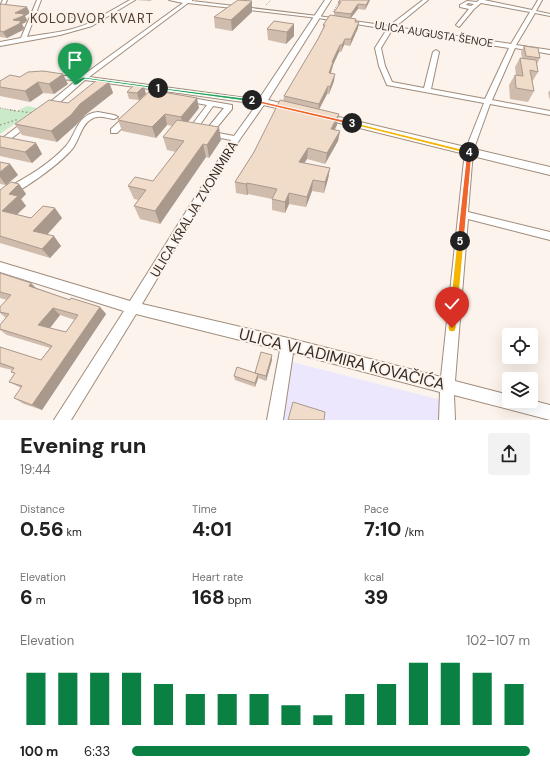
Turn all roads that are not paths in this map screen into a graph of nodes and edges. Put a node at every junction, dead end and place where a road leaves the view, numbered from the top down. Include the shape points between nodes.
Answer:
1 (2, 0) edge
2 (39, 0) edge
3 (133, 0) edge
4 (171, 0) edge
5 (328, 0) edge
6 (426, 0) edge
7 (540, 0) edge
8 (189, 1) edge
9 (480, 1) edge
10 (472, 8) junction
11 (0, 10) edge
12 (534, 12) junction
13 (66, 15) dead end
14 (550, 15) edge
15 (318, 17) junction
16 (102, 18) junction
17 (458, 25) dead end
18 (390, 28) junction
19 (24, 40) junction
20 (0, 44) edge
21 (514, 46) junction
22 (436, 52) dead end
23 (550, 52) edge
24 (45, 78) edge
25 (84, 78) junction
26 (160, 88) junction
27 (427, 91) junction
28 (488, 101) junction
29 (262, 102) junction
30 (211, 104) junction
31 (137, 110) edge
32 (550, 113) edge
33 (114, 117) dead end
34 (114, 131) dead end
35 (208, 134) junction
36 (236, 139) junction
37 (0, 144) edge
38 (469, 151) junction
39 (550, 171) edge
40 (0, 196) edge
41 (463, 214) junction
42 (550, 236) edge
43 (0, 267) edge
44 (133, 308) junction
45 (288, 345) junction
46 (447, 386) junction
47 (550, 413) edge
48 (62, 420) edge
49 (275, 420) edge
50 (447, 420) edge

1 - 11 street
2 - 19 street
3 - 16 street
4 - 8 street, ULICA AUGUSTA ŠENOE
5 - 15 main road, ULICA KRALJA ZVONIMIRA
6 - 18 street
7 - 12 street
8 - 15 street, ULICA AUGUSTA ŠENOE
8 - 25 street
9 - 10 street
9 - 10 street via 467,2 462,6
9 - 12 street
10 - 17 street
12 - 14 street
12 - 21 street
13 - 16 street
15 - 18 street, ULICA AUGUSTA ŠENOE
15 - 29 main road, ULICA KRALJA ZVONIMIRA
16 - 19 street via 77,29
18 - 21 street, ULICA AUGUSTA ŠENOE
18 - 27 street via 378,48 389,84
19 - 20 street
21 - 23 street, ULICA AUGUSTA ŠENOE
21 - 28 street
22 - 27 street
24 - 25 street
25 - 26 street
25 - 37 street
26 - 29 street
26 - 30 street via 154,94
27 - 28 street
28 - 32 street
28 - 38 street
29 - 36 street, ULICA KRALJA ZVONIMIRA
29 - 38 main road
30 - 35 street via 192,130
30 - 35 street via 229,107
31 - 34 street
33 - 40 street via 97,114 91,116 81,124 71,145 60,156
35 - 36 street
36 - 44 street, ULICA KRALJA ZVONIMIRA
38 - 39 main road
38 - 41 street
41 - 42 street
41 - 46 street
43 - 44 street, ULICA VLADIMIRA KOVAČIĆA
44 - 45 street, ULICA VLADIMIRA KOVAČIĆA
44 - 48 street, ULICA KRALJA ZVONIMIRA
45 - 46 street, ULICA VLADIMIRA KOVAČIĆA
45 - 49 street
46 - 47 street, ULICA VLADIMIRA KOVAČIĆA
46 - 50 street

